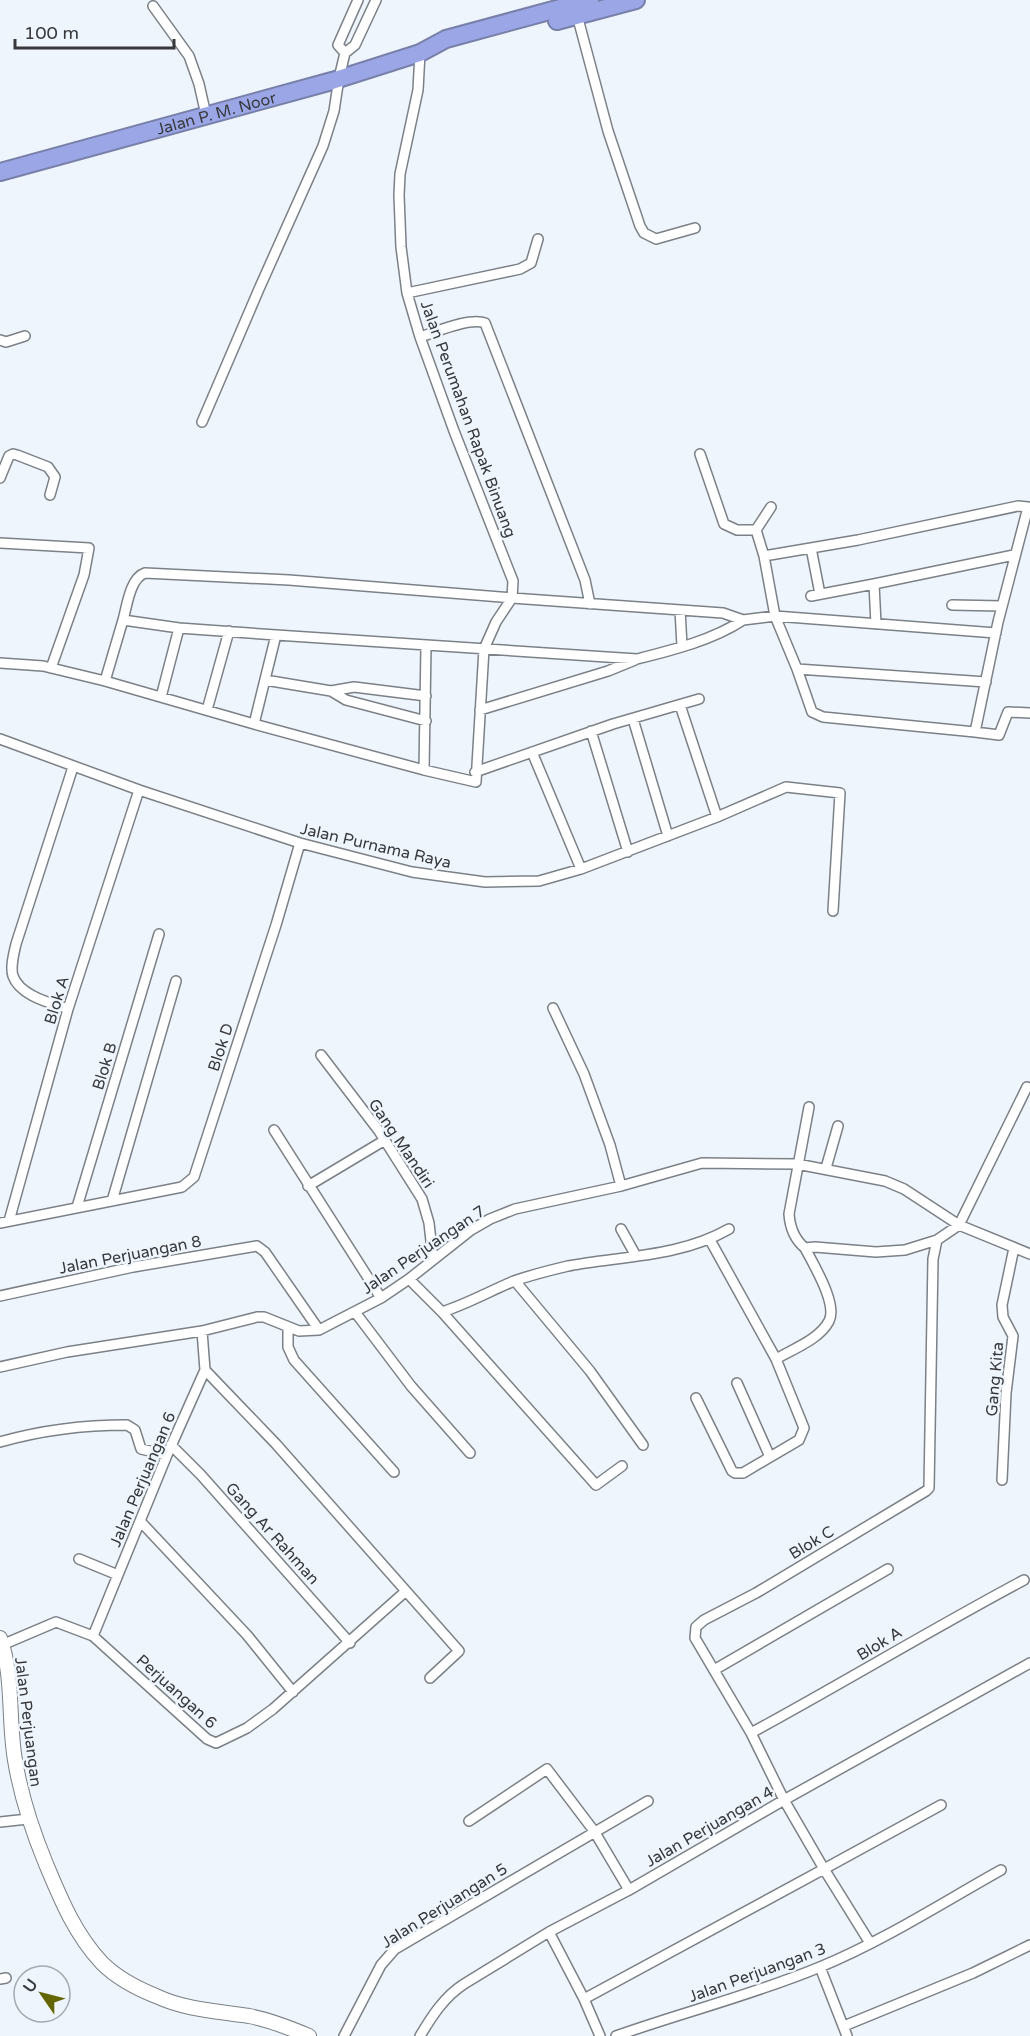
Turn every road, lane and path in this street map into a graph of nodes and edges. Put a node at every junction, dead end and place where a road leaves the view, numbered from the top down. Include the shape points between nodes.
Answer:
1 (358, 0) edge
2 (376, 0) edge
3 (636, 0) edge
4 (598, 3) edge
5 (153, 6) dead end
6 (577, 15) junction
7 (424, 51) junction
8 (345, 54) junction
9 (339, 78) junction
10 (206, 115) junction
11 (0, 172) edge
12 (695, 228) dead end
13 (538, 239) dead end
14 (406, 293) junction
15 (25, 336) dead end
16 (420, 337) junction
17 (0, 340) edge
18 (202, 422) dead end
19 (700, 454) dead end
20 (0, 478) edge
21 (50, 495) dead end
22 (1029, 502) edge
23 (771, 507) dead end
24 (756, 530) junction
25 (0, 543) edge
26 (811, 548) junction
27 (1014, 555) junction
28 (764, 556) junction
29 (874, 584) junction
30 (513, 590) junction
31 (591, 604) junction
32 (952, 605) dead end
33 (1002, 609) junction
34 (680, 610) junction
35 (774, 612) junction
36 (875, 619) junction
37 (123, 620) junction
38 (743, 620) junction
39 (179, 627) junction
40 (229, 630) junction
41 (996, 633) junction
42 (276, 635) junction
43 (426, 646) junction
44 (682, 646) junction
45 (484, 649) junction
46 (637, 659) junction
47 (0, 663) edge
48 (51, 668) junction
49 (797, 669) junction
50 (265, 680) junction
51 (105, 681) junction
52 (986, 682) junction
53 (331, 691) junction
54 (426, 696) junction
55 (161, 697) junction
56 (699, 699) dead end
57 (680, 705) junction
58 (207, 710) junction
59 (480, 710) junction
60 (1030, 713) edge
61 (633, 719) junction
62 (426, 721) junction
63 (254, 724) junction
64 (591, 731) junction
65 (975, 732) junction
66 (0, 738) edge
67 (532, 752) junction
68 (73, 767) junction
69 (424, 770) junction
70 (475, 772) junction
71 (139, 790) junction
72 (717, 817) junction
73 (668, 836) junction
74 (300, 843) junction
75 (628, 852) junction
76 (581, 869) junction
77 (833, 911) dead end
78 (159, 934) dead end
79 (176, 981) dead end
80 (553, 1008) dead end
81 (68, 1009) junction
82 (321, 1055) dead end
83 (1027, 1087) dead end
84 (809, 1107) dead end
85 (838, 1126) dead end
86 (274, 1130) dead end
87 (385, 1140) junction
88 (797, 1164) junction
89 (826, 1168) junction
90 (308, 1186) junction
91 (621, 1186) junction
92 (112, 1201) junction
93 (77, 1207) junction
94 (4, 1222) edge
95 (959, 1226) junction
96 (621, 1229) dead end
97 (729, 1229) dead end
98 (710, 1240) junction
99 (937, 1240) junction
100 (805, 1248) junction
101 (1014, 1248) junction
102 (1030, 1254) edge
103 (636, 1256) junction
104 (433, 1258) junction
105 (409, 1279) junction
106 (515, 1281) junction
107 (0, 1296) edge
108 (381, 1298) junction
109 (355, 1312) junction
110 (442, 1312) junction
111 (288, 1328) junction
112 (319, 1330) junction
113 (202, 1331) junction
114 (776, 1359) junction
115 (0, 1367) edge
116 (205, 1370) junction
117 (737, 1383) dead end
118 (696, 1398) dead end
119 (0, 1442) edge
120 (643, 1445) dead end
121 (169, 1450) junction
122 (470, 1453) dead end
123 (770, 1457) junction
124 (622, 1466) dead end
125 (394, 1472) dead end
126 (1002, 1480) dead end
127 (140, 1521) junction
128 (79, 1559) dead end
129 (888, 1569) dead end
130 (118, 1575) junction
131 (1024, 1580) dead end
132 (406, 1591) junction
133 (93, 1636) junction
134 (1, 1642) edge
135 (350, 1643) junction
136 (1030, 1663) edge
137 (714, 1670) junction
138 (430, 1678) dead end
139 (293, 1692) junction
140 (752, 1733) junction
141 (784, 1800) junction
142 (648, 1801) dead end
143 (941, 1805) dead end
144 (28, 1818) junction
145 (469, 1821) dead end
146 (0, 1822) edge
147 (594, 1831) junction
148 (824, 1869) junction
149 (1001, 1870) dead end
150 (629, 1890) junction
151 (549, 1932) junction
152 (870, 1943) junction
153 (1030, 1945) edge
154 (820, 1967) junction
155 (584, 1999) junction
156 (846, 2031) edge
157 (309, 2036) edge
158 (344, 2036) edge
159 (420, 2036) edge
160 (600, 2036) edge
161 (616, 2036) edge

1 - 8 street via 338,45
2 - 8 street via 355,45
3 - 4 highway, Jalan P. M. Noor
4 - 6 highway, Jalan P. M. Noor
4 - 7 highway, Jalan P. M. Noor via 446,39
5 - 10 street via 189,56
6 - 7 highway, Jalan P. M. Noor via 441,52
6 - 12 street via 608,131 640,226 656,240
7 - 9 highway, Jalan P. M. Noor
7 - 14 street, Jalan Perumahan Rapak Binuang via 400,174
8 - 9 street
9 - 10 highway, Jalan P. M. Noor
9 - 18 street via 323,146
10 - 11 highway, Jalan P. M. Noor
13 - 14 street via 531,263 520,269
14 - 16 street, Jalan Perumahan Rapak Binuang
15 - 17 street
16 - 30 street, Jalan Perumahan Rapak Binuang
16 - 31 street via 470,322 485,323
19 - 24 street via 724,524 736,530
20 - 21 street via 9,456 17,455 52,471 55,477
22 - 26 street
22 - 27 street
23 - 24 street
24 - 28 street
25 - 48 street via 89,548
26 - 28 street
26 - 29 street via 816,595
27 - 29 street
27 - 33 street
28 - 35 street
29 - 36 street
30 - 31 street
30 - 37 street via 145,573 135,580
30 - 45 street
31 - 34 street
32 - 33 street
33 - 41 street
34 - 38 street via 723,613
34 - 44 street
35 - 36 street
35 - 38 street
35 - 49 street
36 - 41 street
37 - 39 street
37 - 51 street
38 - 44 street via 728,630
39 - 40 street
39 - 55 street
40 - 42 street
40 - 58 street
41 - 52 street
42 - 43 street
42 - 50 street
43 - 45 street
43 - 54 street
44 - 46 street
45 - 46 street
45 - 59 street
46 - 59 street
47 - 48 street
48 - 51 street
49 - 52 street
49 - 65 street via 812,712 817,716
50 - 53 street
50 - 63 street
51 - 55 street
52 - 65 street
53 - 54 street via 354,687
53 - 62 street via 346,700
54 - 62 street
55 - 58 street
56 - 57 street
57 - 61 street
57 - 72 street
58 - 63 street
59 - 70 street
60 - 65 street via 1008,712 999,735
61 - 64 street
61 - 73 street
62 - 69 street
63 - 69 street
64 - 67 street
64 - 75 street
66 - 68 street, Jalan Purnama Raya
67 - 70 street
67 - 76 street
68 - 71 street, Jalan Purnama Raya
68 - 81 street via 12,966 13,976 26,992
69 - 70 street via 470,782 476,782
71 - 74 street, Jalan Purnama Raya
71 - 81 street, Blok A
72 - 73 street, Jalan Purnama Raya
72 - 77 street, Jalan Purnama Raya via 786,787 840,793
73 - 75 street, Jalan Purnama Raya
74 - 76 street, Jalan Purnama Raya via 412,872 485,882 539,881
74 - 92 street, Blok D via 194,1177 182,1187
75 - 76 street, Jalan Purnama Raya
78 - 93 street, Blok B
79 - 92 street
80 - 91 street via 584,1074
81 - 94 street, Blok A
82 - 87 street, Gang Mandiri
83 - 95 street
84 - 88 street
85 - 89 street
86 - 90 street
87 - 90 street
87 - 104 street, Gang Mandiri via 422,1199
88 - 89 street, Jalan Perjuangan 7
88 - 91 street, Jalan Perjuangan 7 via 702,1163
88 - 100 street via 790,1226
89 - 95 street, Jalan Perjuangan 7 via 904,1189
90 - 108 street
91 - 104 street, Jalan Perjuangan 7 via 515,1209 471,1230
92 - 93 street, Blok D
93 - 94 street, Blok D
95 - 99 street
95 - 101 street, Jalan Perjuangan 7
96 - 103 street
97 - 98 street
98 - 103 street
98 - 114 street
99 - 100 street via 905,1250 876,1252
99 - 137 street, Blok C via 933,1259 929,1488 696,1627 695,1638
100 - 114 street via 832,1311 829,1322 817,1335
101 - 102 street, Jalan Perjuangan 7
101 - 126 street, Gang Kita via 1002,1305 1003,1317 1013,1336
103 - 106 street via 568,1266
104 - 105 street, Jalan Perjuangan 7
105 - 108 street, Jalan Perjuangan 7
105 - 110 street
106 - 110 street
106 - 120 street via 590,1371
107 - 112 street, Jalan Perjuangan 8 via 257,1246
108 - 109 street, Jalan Perjuangan 7
109 - 112 street, Jalan Perjuangan 7
109 - 122 street via 411,1386
110 - 124 street via 596,1485
111 - 112 street, Jalan Perjuangan 7
111 - 113 street, Jalan Perjuangan 7 via 257,1317
111 - 125 street via 288,1347 294,1360
113 - 115 street, Jalan Perjuangan 7 via 67,1352
113 - 116 street, Jalan Perjuangan 6
114 - 123 street via 804,1428 799,1440
116 - 121 street, Jalan Perjuangan 6
116 - 132 street
117 - 123 street
118 - 123 street via 732,1471 743,1473
119 - 121 street via 52,1430 127,1425 135,1430 141,1449
121 - 127 street, Jalan Perjuangan 6
121 - 135 street, Gang Ar Rahman via 209,1484
127 - 130 street, Jalan Perjuangan 6
127 - 139 street via 247,1635
128 - 130 street
129 - 137 street
130 - 133 street, Jalan Perjuangan 6
131 - 140 street, Blok A
132 - 135 street, Perjuangan 6
132 - 138 street via 459,1651
133 - 134 street, Perjuangan 6 via 56,1622
133 - 139 street, Perjuangan 6 via 211,1742 223,1741 247,1728
134 - 144 street, Jalan Perjuangan via 8,1673 14,1759
135 - 139 street, Perjuangan 6
136 - 141 street, Jalan Perjuangan 4
137 - 140 street
140 - 141 street
141 - 148 street
141 - 150 street, Jalan Perjuangan 4
142 - 147 street, Jalan Perjuangan 5
143 - 148 street
144 - 146 street
144 - 157 street, Jalan Perjuangan via 66,1912 103,1964 127,1983 184,2007 250,2016
145 - 147 street via 547,1769
147 - 150 street
147 - 158 street, Jalan Perjuangan 5 via 395,1949 381,1965
148 - 152 street
148 - 155 street
149 - 152 street, Jalan Perjuangan 3
150 - 151 street, Jalan Perjuangan 4
151 - 155 street
151 - 159 street, Jalan Perjuangan 4 via 452,1991
152 - 154 street, Jalan Perjuangan 3
153 - 156 street
154 - 156 street
154 - 161 street, Jalan Perjuangan 3
155 - 160 street

